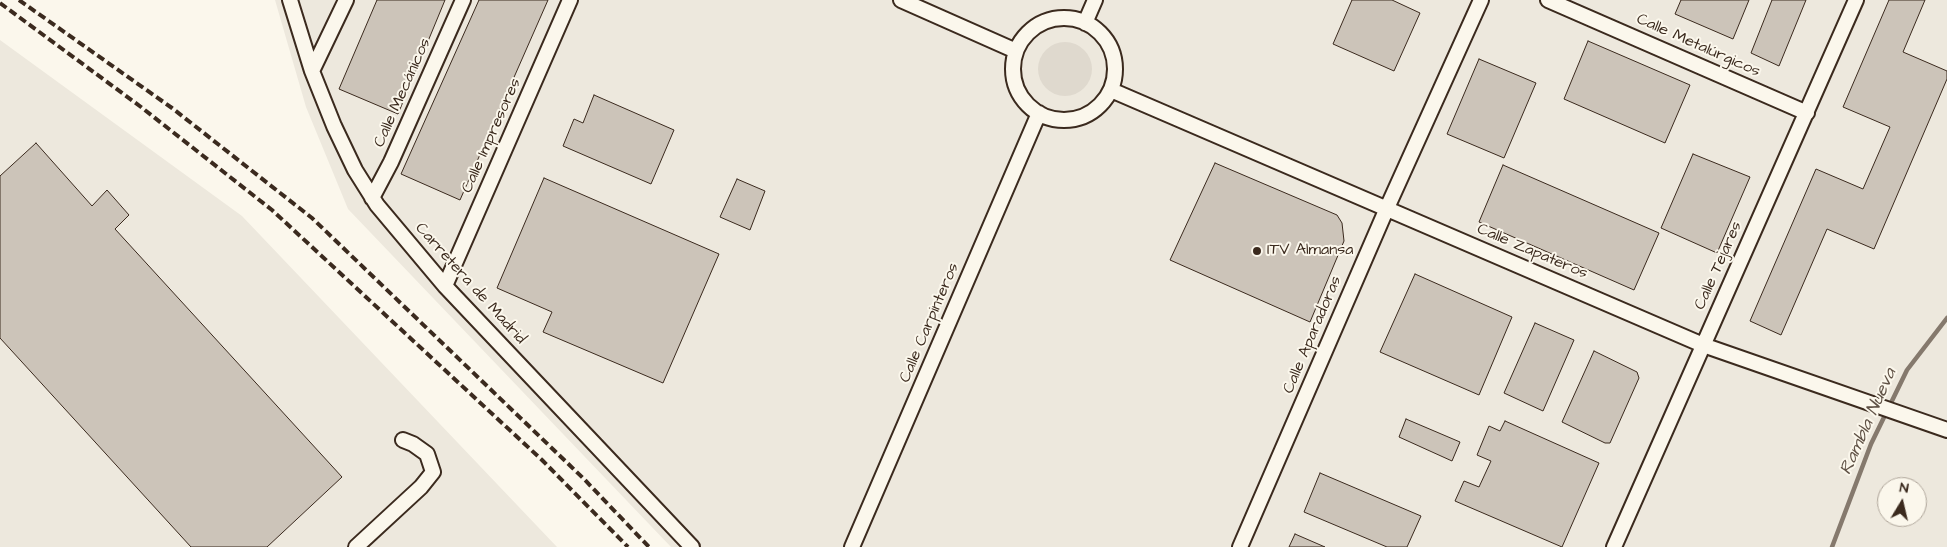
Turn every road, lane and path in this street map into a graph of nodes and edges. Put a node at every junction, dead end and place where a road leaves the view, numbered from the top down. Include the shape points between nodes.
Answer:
1 (290, 0) edge
2 (346, 0) edge
3 (463, 0) edge
4 (570, 0) edge
5 (901, 0) edge
6 (1095, 0) edge
7 (1480, 0) edge
8 (1548, 0) edge
9 (1856, 0) edge
10 (1085, 23) junction
11 (1016, 51) junction
12 (312, 71) junction
13 (1111, 90) junction
14 (1039, 113) junction
15 (1807, 113) junction
16 (372, 198) junction
17 (1387, 208) junction
18 (445, 286) junction
19 (1703, 345) junction
20 (1947, 430) edge
21 (403, 440) dead end
22 (356, 547) edge
23 (692, 547) edge
24 (852, 547) edge
25 (1240, 547) edge
26 (1614, 547) edge

1 - 12 street, Carretera de Madrid
2 - 12 street
3 - 16 street, Calle Mecánicos
4 - 18 street, Calle Impresores
5 - 11 street
6 - 10 street
7 - 17 street, Calle Aparadoras
8 - 15 street, Calle Metalúrgicos
9 - 15 street, Calle Tejares
10 - 11 street via 1072,18 1054,19 1038,25 1025,36
10 - 13 street via 1100,33 1110,46 1115,60
11 - 14 street via 1013,65 1019,93
12 - 16 street, Carretera de Madrid via 355,170
13 - 14 street via 1101,104 1080,117 1055,119
13 - 17 street, Calle Zapateros
14 - 24 street, Calle Carpinteros
15 - 19 street, Calle Tejares
16 - 18 street, Carretera de Madrid
17 - 19 street, Calle Zapateros
17 - 25 street, Calle Aparadoras
18 - 23 street, Carretera de Madrid
19 - 20 street, Calle Zapateros
19 - 26 street, Calle Tejares
21 - 22 street via 427,454 432,472 421,487

